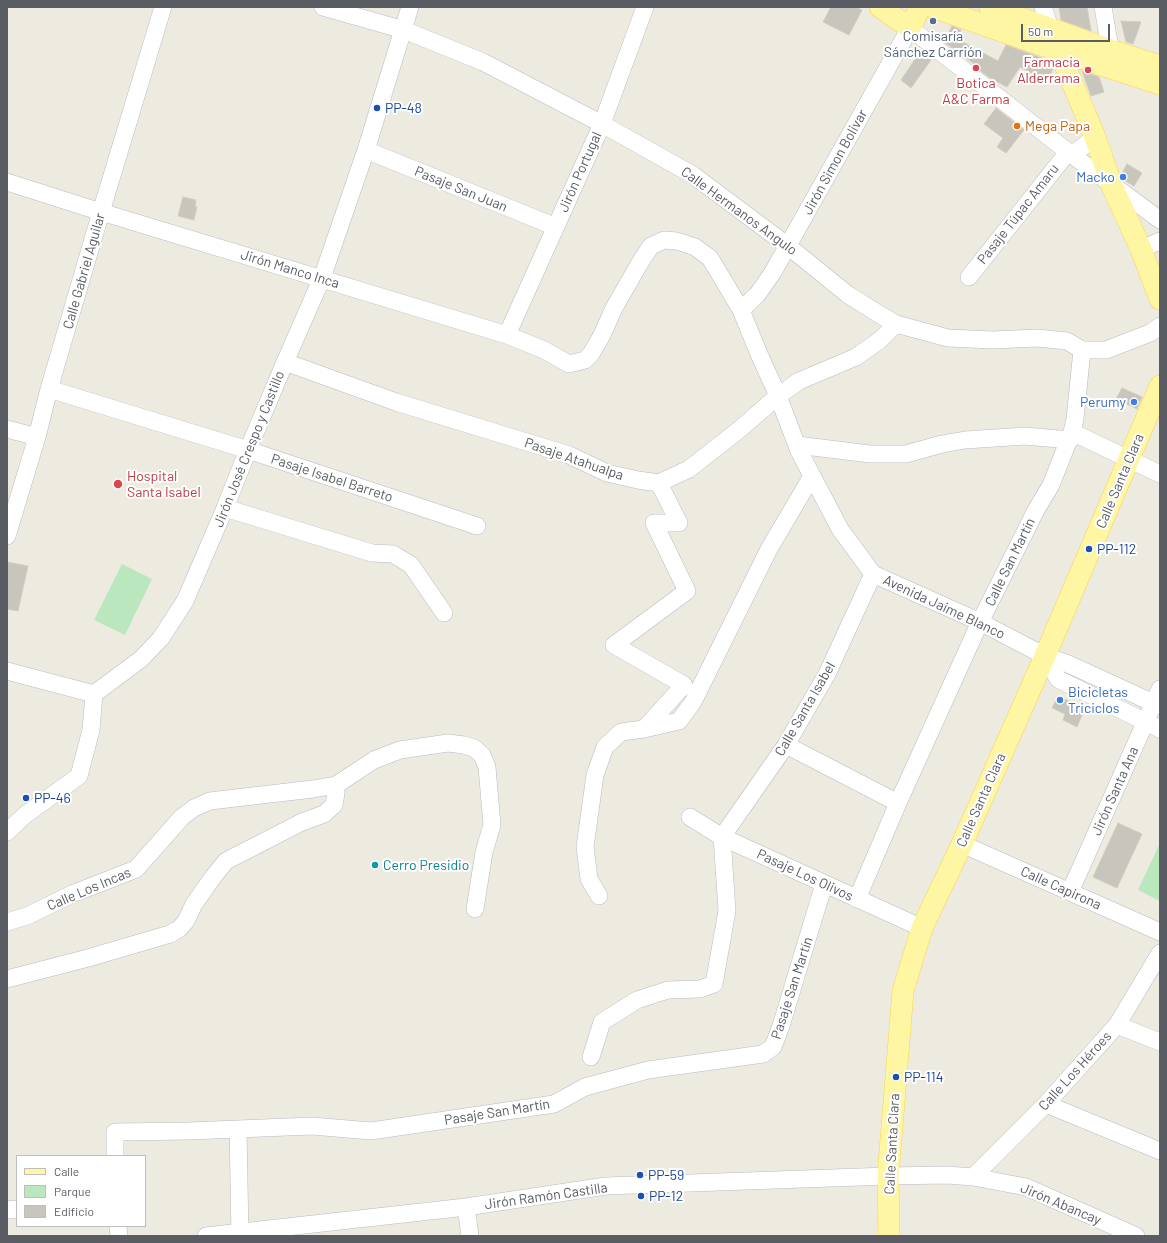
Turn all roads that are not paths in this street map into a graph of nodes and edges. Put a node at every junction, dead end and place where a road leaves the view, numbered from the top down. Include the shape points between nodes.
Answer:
1 (163, 7) edge
2 (323, 7) edge
3 (410, 7) edge
4 (645, 7) edge
5 (880, 7) edge
6 (920, 7) edge
7 (933, 7) edge
8 (990, 7) edge
9 (1043, 7) edge
10 (1103, 7) edge
11 (910, 28) junction
12 (1050, 29) junction
13 (404, 30) junction
14 (1059, 51) junction
15 (1112, 59) junction
16 (1160, 66) edge
17 (1160, 84) edge
18 (602, 124) junction
19 (1095, 136) junction
20 (366, 150) junction
21 (1070, 153) junction
22 (7, 182) edge
23 (1112, 186) junction
24 (101, 212) junction
25 (1160, 220) edge
26 (556, 227) junction
27 (1160, 241) edge
28 (788, 246) junction
29 (1141, 249) junction
30 (969, 277) dead end
31 (322, 278) junction
32 (1160, 300) edge
33 (741, 310) junction
34 (896, 324) junction
35 (1160, 326) edge
36 (507, 334) junction
37 (1082, 350) junction
38 (285, 362) junction
39 (569, 364) joint
40 (1160, 386) edge
41 (49, 389) junction
42 (778, 396) junction
43 (7, 428) edge
44 (1071, 436) junction
45 (37, 437) junction
46 (797, 445) junction
47 (248, 450) junction
48 (1130, 459) junction
49 (1160, 474) edge
50 (812, 476) junction
51 (659, 483) junction
52 (225, 508) junction
53 (477, 526) dead end
54 (7, 536) edge
55 (874, 574) junction
56 (444, 613) dead end
57 (980, 622) junction
58 (1045, 656) junction
59 (7, 671) edge
60 (94, 694) junction
61 (1158, 700) edge
62 (1153, 726) edge
63 (644, 729) junction
64 (786, 745) junction
65 (336, 784) junction
66 (898, 803) junction
67 (690, 817) dead end
68 (7, 832) edge
69 (722, 837) junction
70 (962, 844) junction
71 (824, 884) junction
72 (1070, 892) junction
73 (599, 896) dead end
74 (857, 899) junction
75 (476, 909) dead end
76 (7, 922) edge
77 (922, 928) junction
78 (1160, 932) edge
79 (1160, 953) edge
80 (7, 979) edge
81 (1117, 1025) junction
82 (1160, 1042) edge
83 (591, 1056) dead end
84 (1046, 1104) junction
85 (238, 1129) junction
86 (1160, 1151) edge
87 (115, 1155) edge
88 (888, 1176) junction
89 (973, 1177) junction
90 (466, 1207) junction
91 (240, 1234) edge
92 (206, 1236) edge
93 (470, 1236) edge
94 (889, 1236) edge
95 (1136, 1236) edge

1 - 24 street, Calle Gabriel Aguilar
2 - 13 street, Calle Hermanos Angulo
3 - 13 street, Jirón José Crespo y Castillo
4 - 18 street, Jirón Portugal
5 - 11 main road
6 - 11 main road, Jirón Simon Bolivar
7 - 14 main road
8 - 12 main road
9 - 12 street
10 - 15 street
11 - 21 street
11 - 28 street, Jirón Simon Bolivar
12 - 14 street
12 - 15 main road
13 - 18 street, Calle Hermanos Angulo via 483,62
13 - 20 street, Jirón José Crespo y Castillo
14 - 15 main road
14 - 19 main road
15 - 16 main road
15 - 17 main road
18 - 26 street, Jirón Portugal
18 - 28 street, Calle Hermanos Angulo via 693,175
19 - 21 street, Pasaje Túpac Amaru
19 - 23 main road
20 - 26 street, Pasaje San Juan
20 - 31 street, Jirón José Crespo y Castillo
21 - 23 street
21 - 30 street, Pasaje Túpac Amaru
22 - 24 street, Jirón Manco Inca
23 - 25 street
23 - 29 main road
24 - 31 street, Jirón Manco Inca
24 - 41 street, Calle Gabriel Aguilar
26 - 36 street, Jirón Portugal
27 - 29 street
28 - 33 street, Jirón Simon Bolivar via 757,295
28 - 34 street, Calle Hermanos Angulo via 847,294
29 - 32 main road
31 - 36 street, Jirón Manco Inca
31 - 38 street, Jirón José Crespo y Castillo
33 - 39 street, Avenida Jaime Blanco via 710,258 695,247 664,240 651,246 641,260 591,354 585,360
33 - 42 street, Avenida Jaime Blanco
34 - 37 street, Calle Hermanos Angulo via 948,338 1038,338 1067,342
34 - 42 street via 880,340 856,357 799,381
35 - 37 street, Calle Hermanos Angulo via 1106,350
36 - 39 street, Jirón Manco Inca
37 - 44 street, Calle San Martín
38 - 47 street, Jirón José Crespo y Castillo
38 - 51 street, Pasaje Atahualpa via 396,402 569,455 608,473
40 - 48 main road, Calle Santa Clara
41 - 45 street, Calle Gabriel Aguilar
41 - 47 street, Pasaje Isabel Barreto
42 - 46 street, Avenida Jaime Blanco
42 - 51 street via 688,470
43 - 45 street
44 - 46 street via 965,440 906,454 870,454
44 - 48 street
44 - 57 street, Calle San Martín via 1051,485
45 - 54 street, Calle Gabriel Aguilar
46 - 50 street, Avenida Jaime Blanco
47 - 52 street, Jirón José Crespo y Castillo
47 - 53 street, Pasaje Isabel Barreto
48 - 49 street
48 - 58 main road, Calle Santa Clara
50 - 55 street, Avenida Jaime Blanco via 840,529
50 - 63 street via 769,549 693,702 679,721
51 - 63 street via 679,523 654,523 687,591 614,645 684,686
52 - 56 street via 372,553 393,554 411,565
52 - 60 street, Jirón José Crespo y Castillo via 185,601 161,638 141,659
55 - 57 street, Avenida Jaime Blanco
55 - 64 street, Calle Santa Isabel via 827,674
57 - 58 street, Avenida Jaime Blanco
57 - 66 street, Calle San Martín
58 - 61 street, Avenida Jaime Blanco
58 - 62 street via 1058,679
58 - 70 main road, Calle Santa Clara
59 - 60 street
60 - 68 street via 91,730 79,776
61 - 62 street, Jirón Santa Ana
62 - 72 street, Jirón Santa Ana
63 - 73 street via 621,732 605,747 595,775 585,847 588,879
64 - 66 street
64 - 69 street, Calle Santa Isabel
65 - 75 street, Calle Los Incas via 374,760 400,750 448,744 464,745 482,754 487,767 492,825 484,852
65 - 76 street, Calle Los Incas via 314,789 210,801 182,817 136,869 72,894 27,916
65 - 80 street via 334,805 324,814 302,822 226,861 179,929 170,934 88,958
66 - 74 street, Calle San Martín
67 - 69 street, Pasaje Los Olivos
69 - 71 street, Pasaje Los Olivos
69 - 83 street via 727,911 714,984 700,989 668,990 637,1000 602,1022
70 - 72 street, Calle Capirona
70 - 77 main road, Calle Santa Clara
71 - 74 street, Pasaje Los Olivos
71 - 85 street, Pasaje San Martín via 781,1026 773,1047 763,1054 648,1070 585,1087 554,1104 449,1120 371,1131 312,1126
72 - 78 street, Calle Capirona
74 - 77 street, Pasaje Los Olivos
77 - 88 main road, Calle Santa Clara via 903,991
79 - 81 street, Calle Los Héroes
81 - 82 street
81 - 84 street, Calle Los Héroes
84 - 86 street
84 - 89 street, Calle Los Héroes
85 - 87 street, Pasaje San Martín via 115,1132
85 - 91 street
88 - 89 street, Jirón Abancay
88 - 90 street, Jirón Ramón Castilla via 606,1186
88 - 94 main road, Calle Santa Clara
89 - 95 street, Jirón Abancay via 1026,1187
90 - 91 street, Jirón Ramón Castilla
90 - 93 street
91 - 92 street, Jirón Ramón Castilla

